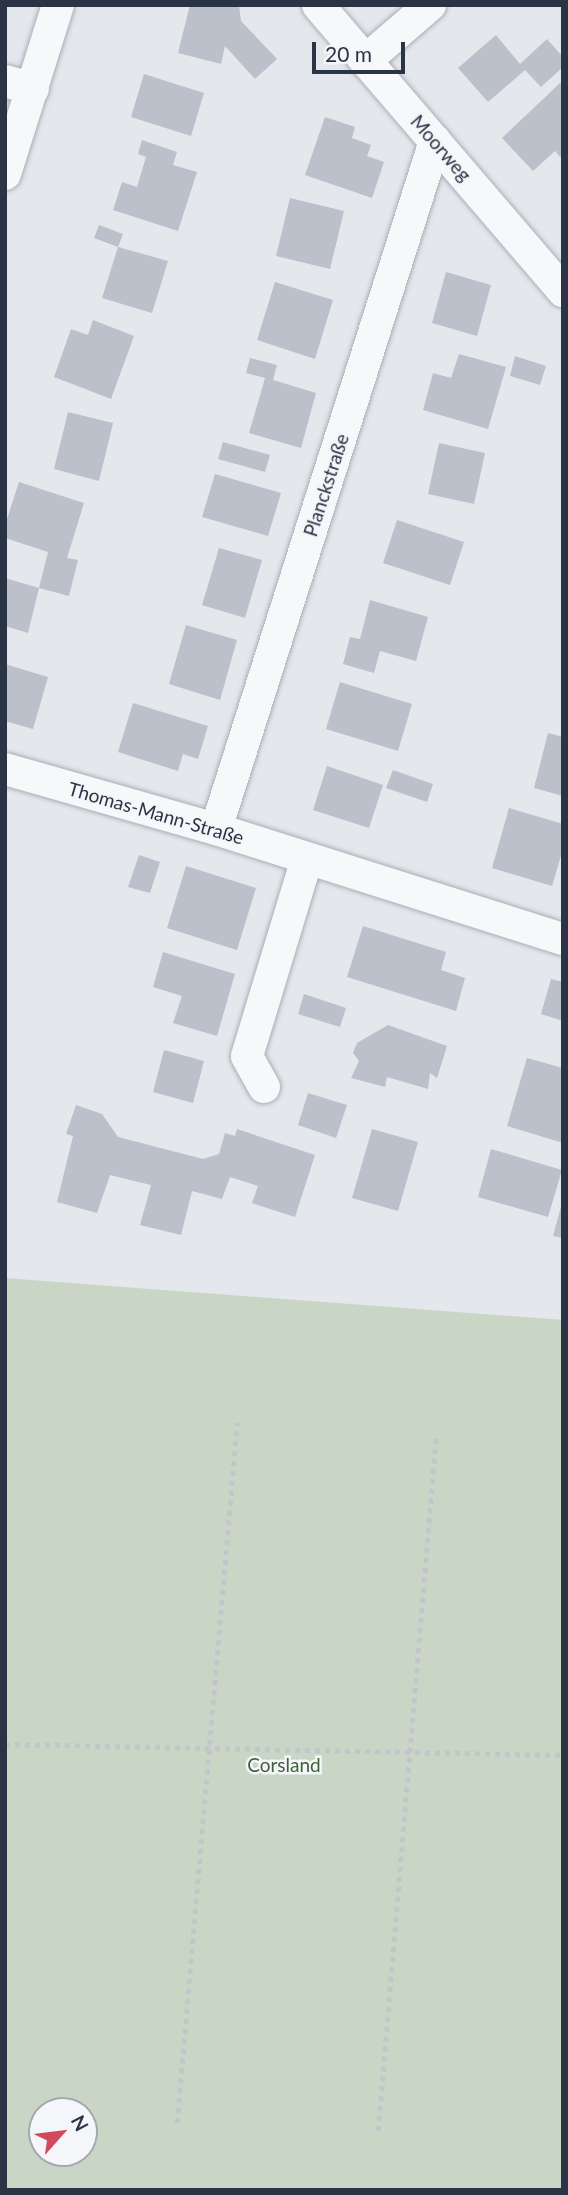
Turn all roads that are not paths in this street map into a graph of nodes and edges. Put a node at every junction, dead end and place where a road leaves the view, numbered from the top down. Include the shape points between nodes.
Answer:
1 (58, 5) edge
2 (318, 5) edge
3 (430, 5) edge
4 (365, 61) junction
5 (19, 85) edge
6 (435, 141) junction
7 (5, 174) edge
8 (563, 291) edge
9 (5, 769) edge
10 (216, 829) junction
11 (307, 859) junction
12 (563, 939) edge
13 (264, 1087) dead end

1 - 5 street
2 - 4 street, Moorweg
3 - 4 street
4 - 6 street, Moorweg
5 - 7 street
6 - 8 street, Moorweg
6 - 10 street, Planckstraße
9 - 10 street, Thomas-Mann-Straße
10 - 11 street, Thomas-Mann-Straße
11 - 12 street, Thomas-Mann-Straße
11 - 13 street via 247,1056

